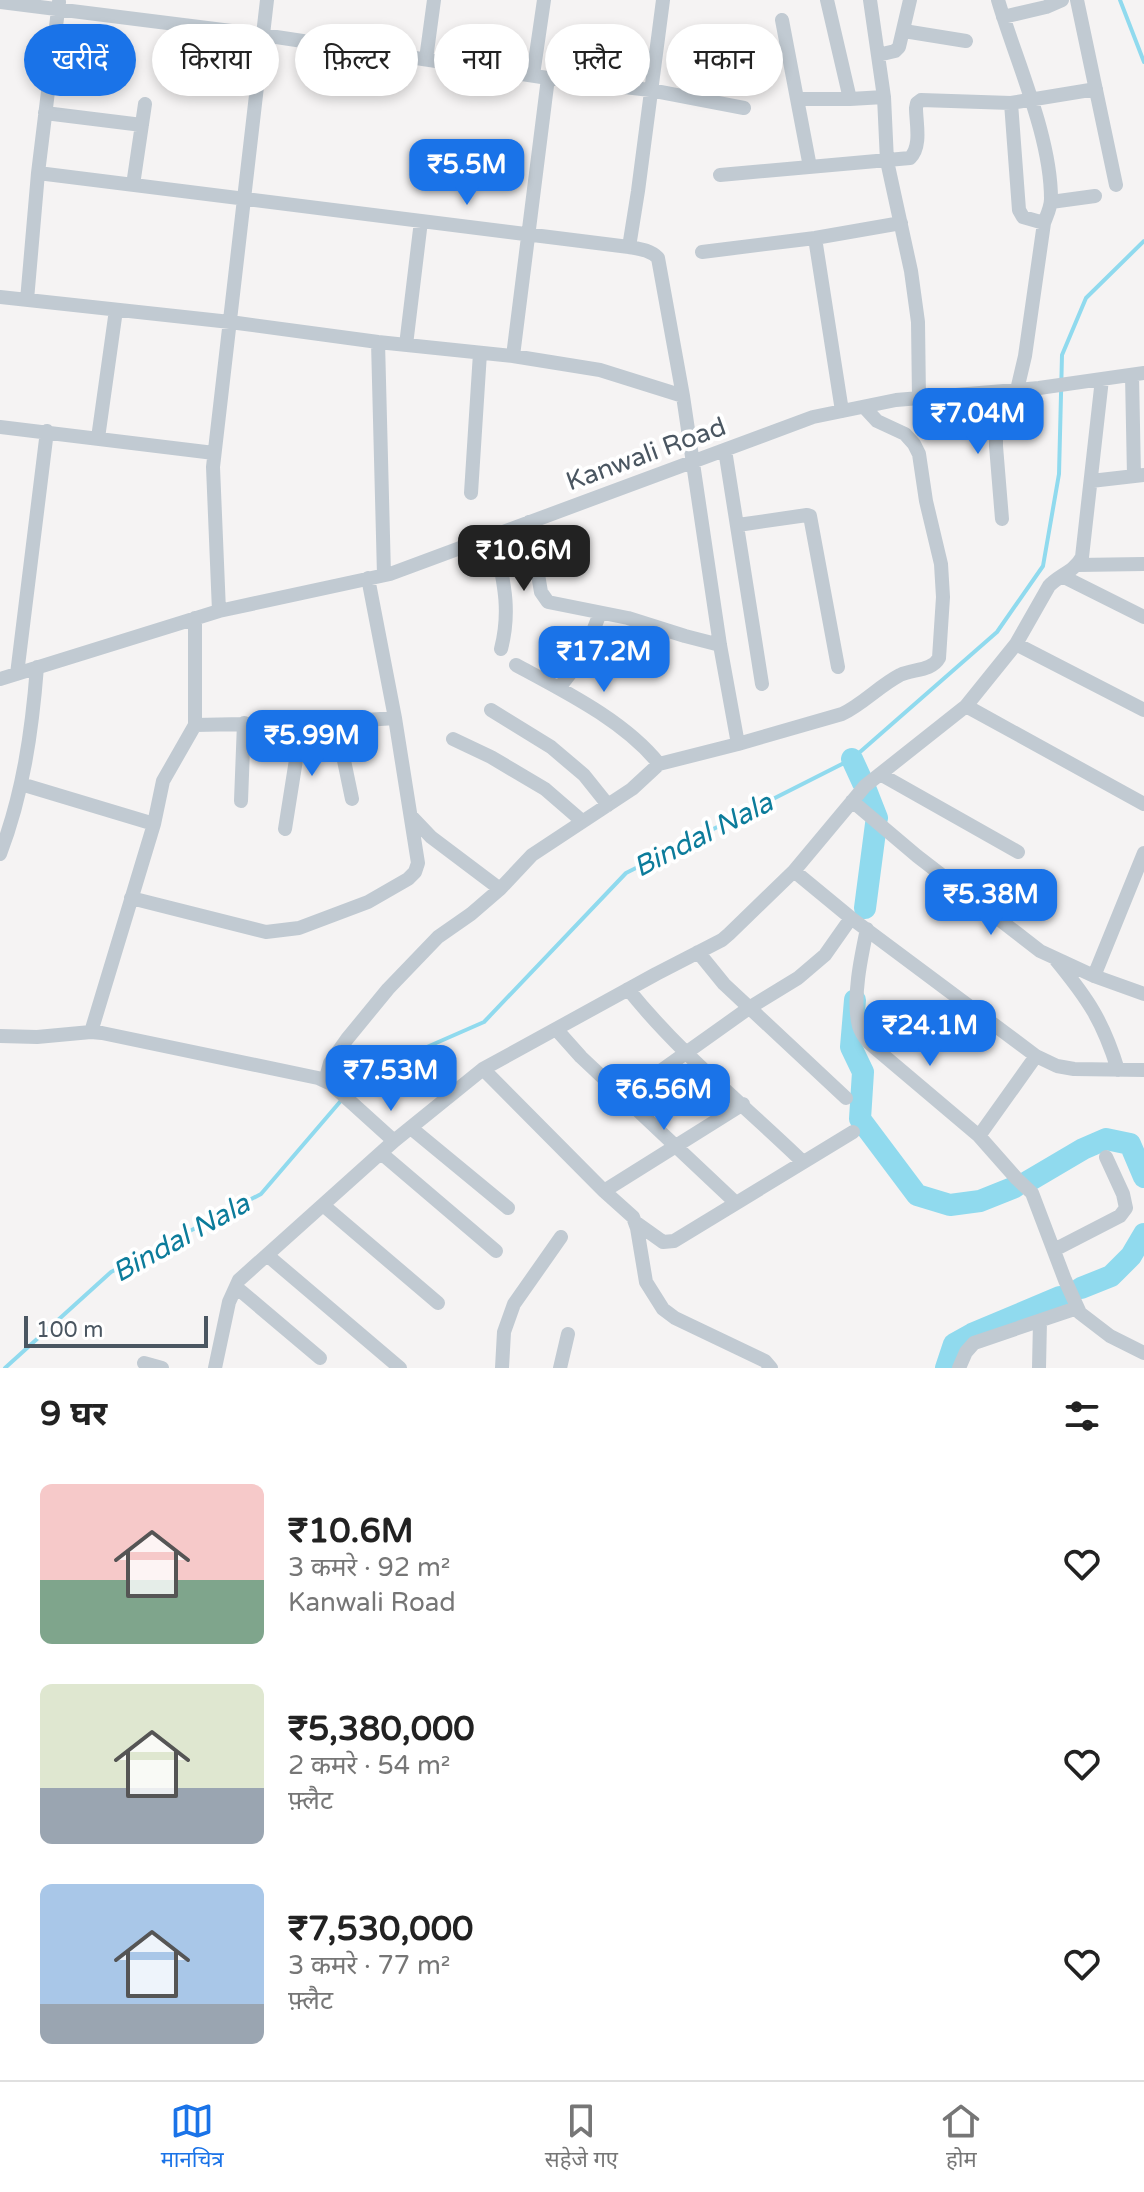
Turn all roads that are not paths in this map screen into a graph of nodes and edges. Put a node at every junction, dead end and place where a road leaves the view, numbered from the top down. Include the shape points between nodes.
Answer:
1 (267, 0) edge
2 (434, 0) edge
3 (544, 0) edge
4 (663, 0) edge
5 (827, 0) edge
6 (870, 0) edge
7 (910, 0) edge
8 (998, 0) edge
9 (1062, 0) edge
10 (1077, 0) edge
11 (0, 2) edge
12 (58, 5) edge
13 (1003, 17) junction
14 (782, 20) dead end
15 (188, 24) edge
16 (264, 24) edge
17 (904, 31) junction
18 (279, 37) edge
19 (966, 41) dead end
20 (878, 55) junction
21 (426, 59) junction
22 (541, 77) junction
23 (545, 77) edge
24 (1096, 89) junction
25 (650, 90) joint
26 (256, 96) edge
27 (649, 96) edge
28 (884, 97) junction
29 (798, 99) junction
30 (850, 99) junction
31 (1030, 101) junction
32 (1011, 103) junction
33 (145, 104) dead end
34 (744, 108) dead end
35 (45, 113) junction
36 (142, 125) junction
37 (887, 161) junction
38 (810, 167) junction
39 (38, 173) junction
40 (720, 175) dead end
41 (133, 185) junction
42 (1116, 185) dead end
43 (1095, 196) dead end
44 (243, 200) junction
45 (1051, 202) junction
46 (421, 221) junction
47 (901, 223) junction
48 (1044, 223) junction
49 (528, 233) junction
50 (815, 238) junction
51 (629, 247) junction
52 (702, 252) dead end
53 (0, 297) edge
54 (27, 300) junction
55 (116, 310) junction
56 (230, 322) junction
57 (378, 342) junction
58 (406, 345) junction
59 (480, 353) junction
60 (513, 356) junction
61 (1138, 374) edge
62 (1102, 379) junction
63 (1017, 390) junction
64 (996, 392) junction
65 (683, 396) junction
66 (919, 399) junction
67 (864, 407) junction
68 (842, 411) junction
69 (0, 427) edge
70 (47, 431) junction
71 (98, 438) junction
72 (725, 450) junction
73 (214, 453) junction
74 (693, 462) junction
75 (1139, 475) edge
76 (1091, 481) junction
77 (471, 493) dead end
78 (1002, 519) dead end
79 (529, 522) junction
80 (738, 525) junction
81 (494, 535) junction
82 (1144, 564) edge
83 (1078, 565) junction
84 (384, 575) junction
85 (1062, 576) junction
86 (368, 578) junction
87 (219, 611) junction
88 (600, 613) junction
89 (1144, 617) edge
90 (195, 618) junction
91 (1016, 644) junction
92 (720, 645) junction
93 (501, 649) dead end
94 (516, 665) dead end
95 (37, 667) junction
96 (838, 667) dead end
97 (17, 674) junction
98 (0, 679) edge
99 (762, 684) dead end
100 (559, 688) junction
101 (966, 706) junction
102 (491, 710) dead end
103 (1144, 710) edge
104 (395, 718) junction
105 (302, 722) junction
106 (336, 722) junction
107 (244, 723) junction
108 (195, 725) junction
109 (453, 739) dead end
110 (738, 744) junction
111 (659, 764) junction
112 (880, 774) junction
113 (21, 784) junction
114 (352, 799) dead end
115 (241, 801) dead end
116 (852, 801) junction
117 (1144, 804) edge
118 (608, 805) junction
119 (411, 815) junction
120 (582, 821) junction
121 (154, 824) junction
122 (285, 829) dead end
123 (1018, 852) dead end
124 (1144, 853) edge
125 (0, 854) edge
126 (794, 871) junction
127 (500, 889) junction
128 (131, 898) junction
129 (851, 918) junction
130 (867, 929) junction
131 (698, 952) junction
132 (1053, 957) junction
133 (1094, 976) junction
134 (628, 989) junction
135 (1144, 994) edge
136 (749, 1008) junction
137 (556, 1029) junction
138 (91, 1032) junction
139 (0, 1036) edge
140 (687, 1053) junction
141 (1036, 1056) junction
142 (483, 1069) junction
143 (1118, 1070) junction
144 (1144, 1070) edge
145 (328, 1082) junction
146 (624, 1097) junction
147 (846, 1098) dead end
148 (743, 1104) junction
149 (411, 1128) junction
150 (853, 1132) dead end
151 (979, 1136) junction
152 (394, 1141) junction
153 (675, 1147) junction
154 (381, 1153) junction
155 (1106, 1157) dead end
156 (803, 1162) junction
157 (604, 1191) junction
158 (736, 1203) junction
159 (323, 1205) junction
160 (508, 1208) dead end
161 (635, 1222) junction
162 (561, 1237) dead end
163 (1054, 1250) junction
164 (496, 1251) dead end
165 (267, 1255) junction
166 (236, 1287) junction
167 (438, 1303) dead end
168 (1077, 1308) junction
169 (1040, 1321) junction
170 (568, 1334) dead end
171 (1144, 1353) edge
172 (320, 1358) dead end
173 (144, 1363) dead end
174 (162, 1368) edge
175 (215, 1368) edge
176 (400, 1368) edge
177 (502, 1368) edge
178 (560, 1368) edge
179 (771, 1368) edge
180 (959, 1368) edge
181 (1039, 1368) edge

1 - 16 street
2 - 21 street
3 - 22 street
4 - 25 street
5 - 30 street
6 - 20 street
7 - 17 street
8 - 13 street
9 - 13 street
10 - 24 street
11 - 12 street
12 - 15 street
12 - 35 street
13 - 31 street
14 - 29 street
17 - 19 street
17 - 20 street via 895,51
18 - 21 street
20 - 28 street
21 - 22 street
22 - 23 street
22 - 49 street
24 - 31 street
24 - 42 street
25 - 34 street
26 - 44 street
27 - 51 street
28 - 30 street
28 - 37 street
29 - 30 street
29 - 38 street
31 - 32 street
31 - 45 street
32 - 37 street via 921,100 914,156
32 - 48 street via 1019,210 1023,217
33 - 36 street
35 - 36 street
35 - 39 street
36 - 41 street
37 - 38 street
37 - 47 street
38 - 40 street
39 - 41 street
39 - 54 street
41 - 44 street
43 - 45 street
44 - 46 street
44 - 56 street
45 - 48 street
46 - 49 street
46 - 58 street
47 - 50 street
47 - 66 street via 918,322
48 - 63 street
49 - 51 street
49 - 60 street
50 - 52 street
50 - 68 street
51 - 65 street via 658,258
53 - 54 street
54 - 55 street
55 - 56 street
55 - 71 street
56 - 57 street
56 - 73 street
57 - 58 street
57 - 84 street
58 - 59 street
59 - 60 street
59 - 77 street
60 - 65 street via 600,370
61 - 62 street
61 - 75 street
62 - 63 street, Kanwali Road
62 - 76 street
63 - 64 street, Kanwali Road
64 - 66 street, Kanwali Road
64 - 78 street
65 - 74 street
66 - 67 street, Kanwali Road
67 - 68 street, Kanwali Road
67 - 110 street via 877,421 905,434 919,454 941,564 939,658 931,667 900,675 842,714
68 - 72 street, Kanwali Road
69 - 70 street
70 - 71 street
70 - 97 street
71 - 73 street
72 - 74 street, Kanwali Road
72 - 80 street
73 - 87 street
74 - 79 street, Kanwali Road
74 - 92 street
75 - 76 street
76 - 83 street
79 - 81 street, Kanwali Road
79 - 88 street via 544,597
80 - 96 street via 810,516
80 - 99 street
81 - 84 street, Kanwali Road
81 - 93 street via 507,613
82 - 83 street
83 - 85 street
84 - 86 street, Kanwali Road
85 - 89 street
85 - 91 street via 1049,586
86 - 87 street, Kanwali Road
86 - 104 street
87 - 90 street, Kanwali Road
88 - 92 street
88 - 100 street via 583,657
90 - 95 street, Kanwali Road
90 - 108 street
91 - 101 street
91 - 103 street
92 - 110 street
94 - 100 street
95 - 97 street, Kanwali Road
95 - 113 street
97 - 98 street, Kanwali Road
100 - 111 street via 607,719
101 - 112 street
101 - 117 street
102 - 118 street via 551,747
104 - 106 street
104 - 119 street
105 - 106 street
105 - 107 street
105 - 122 street
106 - 114 street
107 - 108 street
107 - 115 street
108 - 121 street via 163,781
109 - 120 street via 545,789
110 - 111 street
111 - 118 street
112 - 116 street
112 - 123 street
113 - 121 street
113 - 125 street
116 - 126 street
116 - 132 street
118 - 120 street
119 - 127 street via 431,837
119 - 128 street via 415,872 368,902 299,928 246,929
120 - 127 street via 532,855
121 - 128 street
124 - 133 street
126 - 129 street
126 - 131 street via 722,940
127 - 145 street via 438,937 388,989 330,1063
128 - 138 street
129 - 130 street
129 - 136 street via 825,955
130 - 141 street
130 - 151 street via 857,1002 862,1034
131 - 134 street
131 - 136 street
132 - 133 street
132 - 143 street via 1099,1018
133 - 135 street
134 - 137 street
134 - 140 street
136 - 140 street
136 - 147 street
137 - 142 street
137 - 146 street
138 - 139 street
138 - 145 street
140 - 146 street
140 - 148 street
141 - 143 street via 1066,1068
141 - 151 street
142 - 149 street
142 - 157 street
143 - 144 street
145 - 152 street
146 - 153 street
148 - 153 street
148 - 156 street
149 - 152 street
149 - 160 street
150 - 156 street
151 - 163 street via 1036,1199
152 - 154 street
153 - 157 street
153 - 158 street
154 - 159 street
154 - 164 street
155 - 163 street via 1126,1208
156 - 158 street
157 - 161 street
158 - 161 street via 667,1243
159 - 165 street
159 - 167 street
161 - 179 street via 646,1282 663,1309
162 - 177 street via 514,1304 504,1332
163 - 168 street
165 - 166 street
165 - 176 street
166 - 172 street
166 - 175 street
168 - 169 street
168 - 171 street via 1103,1331
169 - 180 street via 974,1343
169 - 181 street
170 - 178 street
173 - 174 street

